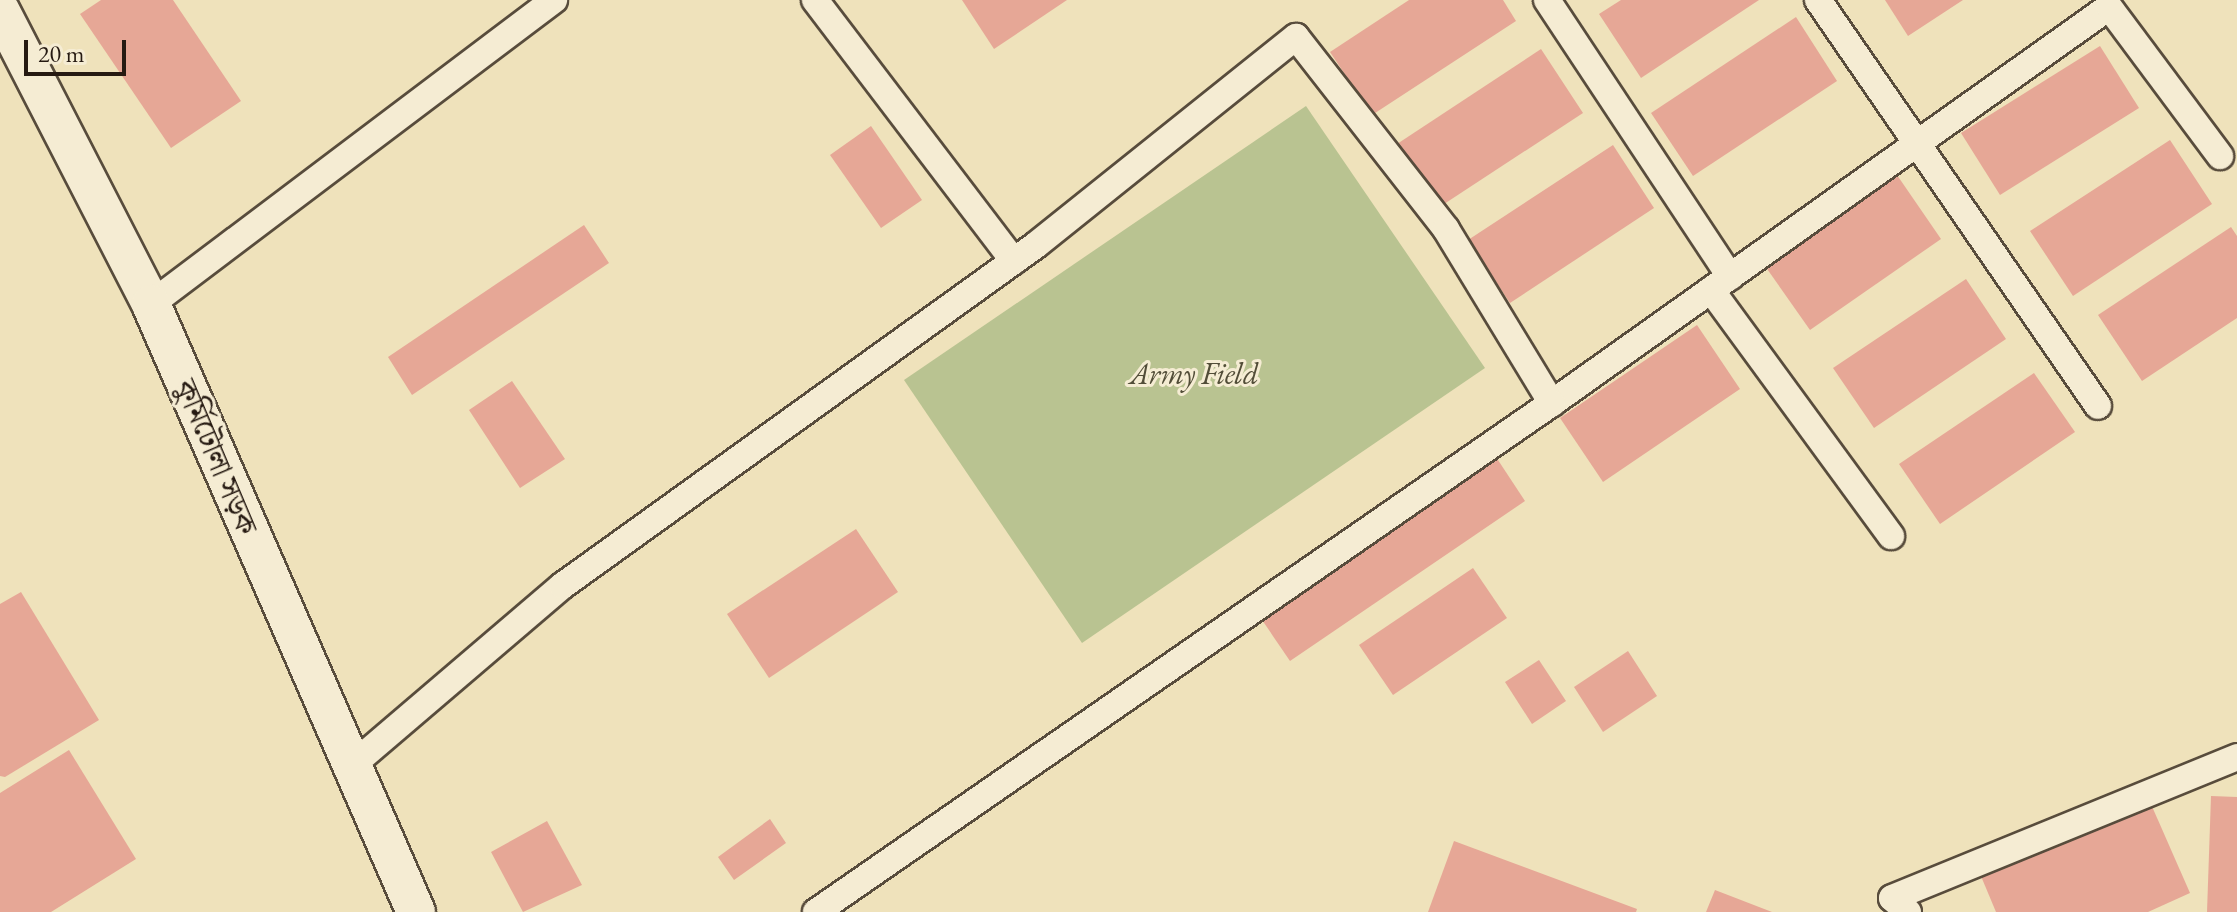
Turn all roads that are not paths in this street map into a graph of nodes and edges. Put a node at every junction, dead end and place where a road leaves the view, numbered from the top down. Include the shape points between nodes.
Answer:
1 (554, 0) edge
2 (815, 0) edge
3 (1547, 0) edge
4 (1818, 0) edge
5 (0, 10) edge
6 (1913, 146) junction
7 (2220, 156) dead end
8 (1014, 261) junction
9 (1721, 283) junction
10 (151, 304) junction
11 (1552, 403) junction
12 (2098, 406) dead end
13 (1891, 536) dead end
14 (2237, 757) edge
15 (349, 768) junction
16 (416, 912) edge
17 (816, 912) edge
18 (1908, 912) edge

1 - 10 street
2 - 8 street
3 - 9 street
4 - 6 street
5 - 10 street, কুর্মিটোলা সড়ক
6 - 7 street via 2109,7
6 - 9 street
6 - 12 street
8 - 11 street via 1296,37 1446,229
8 - 15 street via 562,586
9 - 11 street
9 - 13 street
10 - 15 street, কুর্মিটোলা সড়ক
11 - 17 street
14 - 18 street via 1892,898
15 - 16 street, কুর্মিটোলা সড়ক

